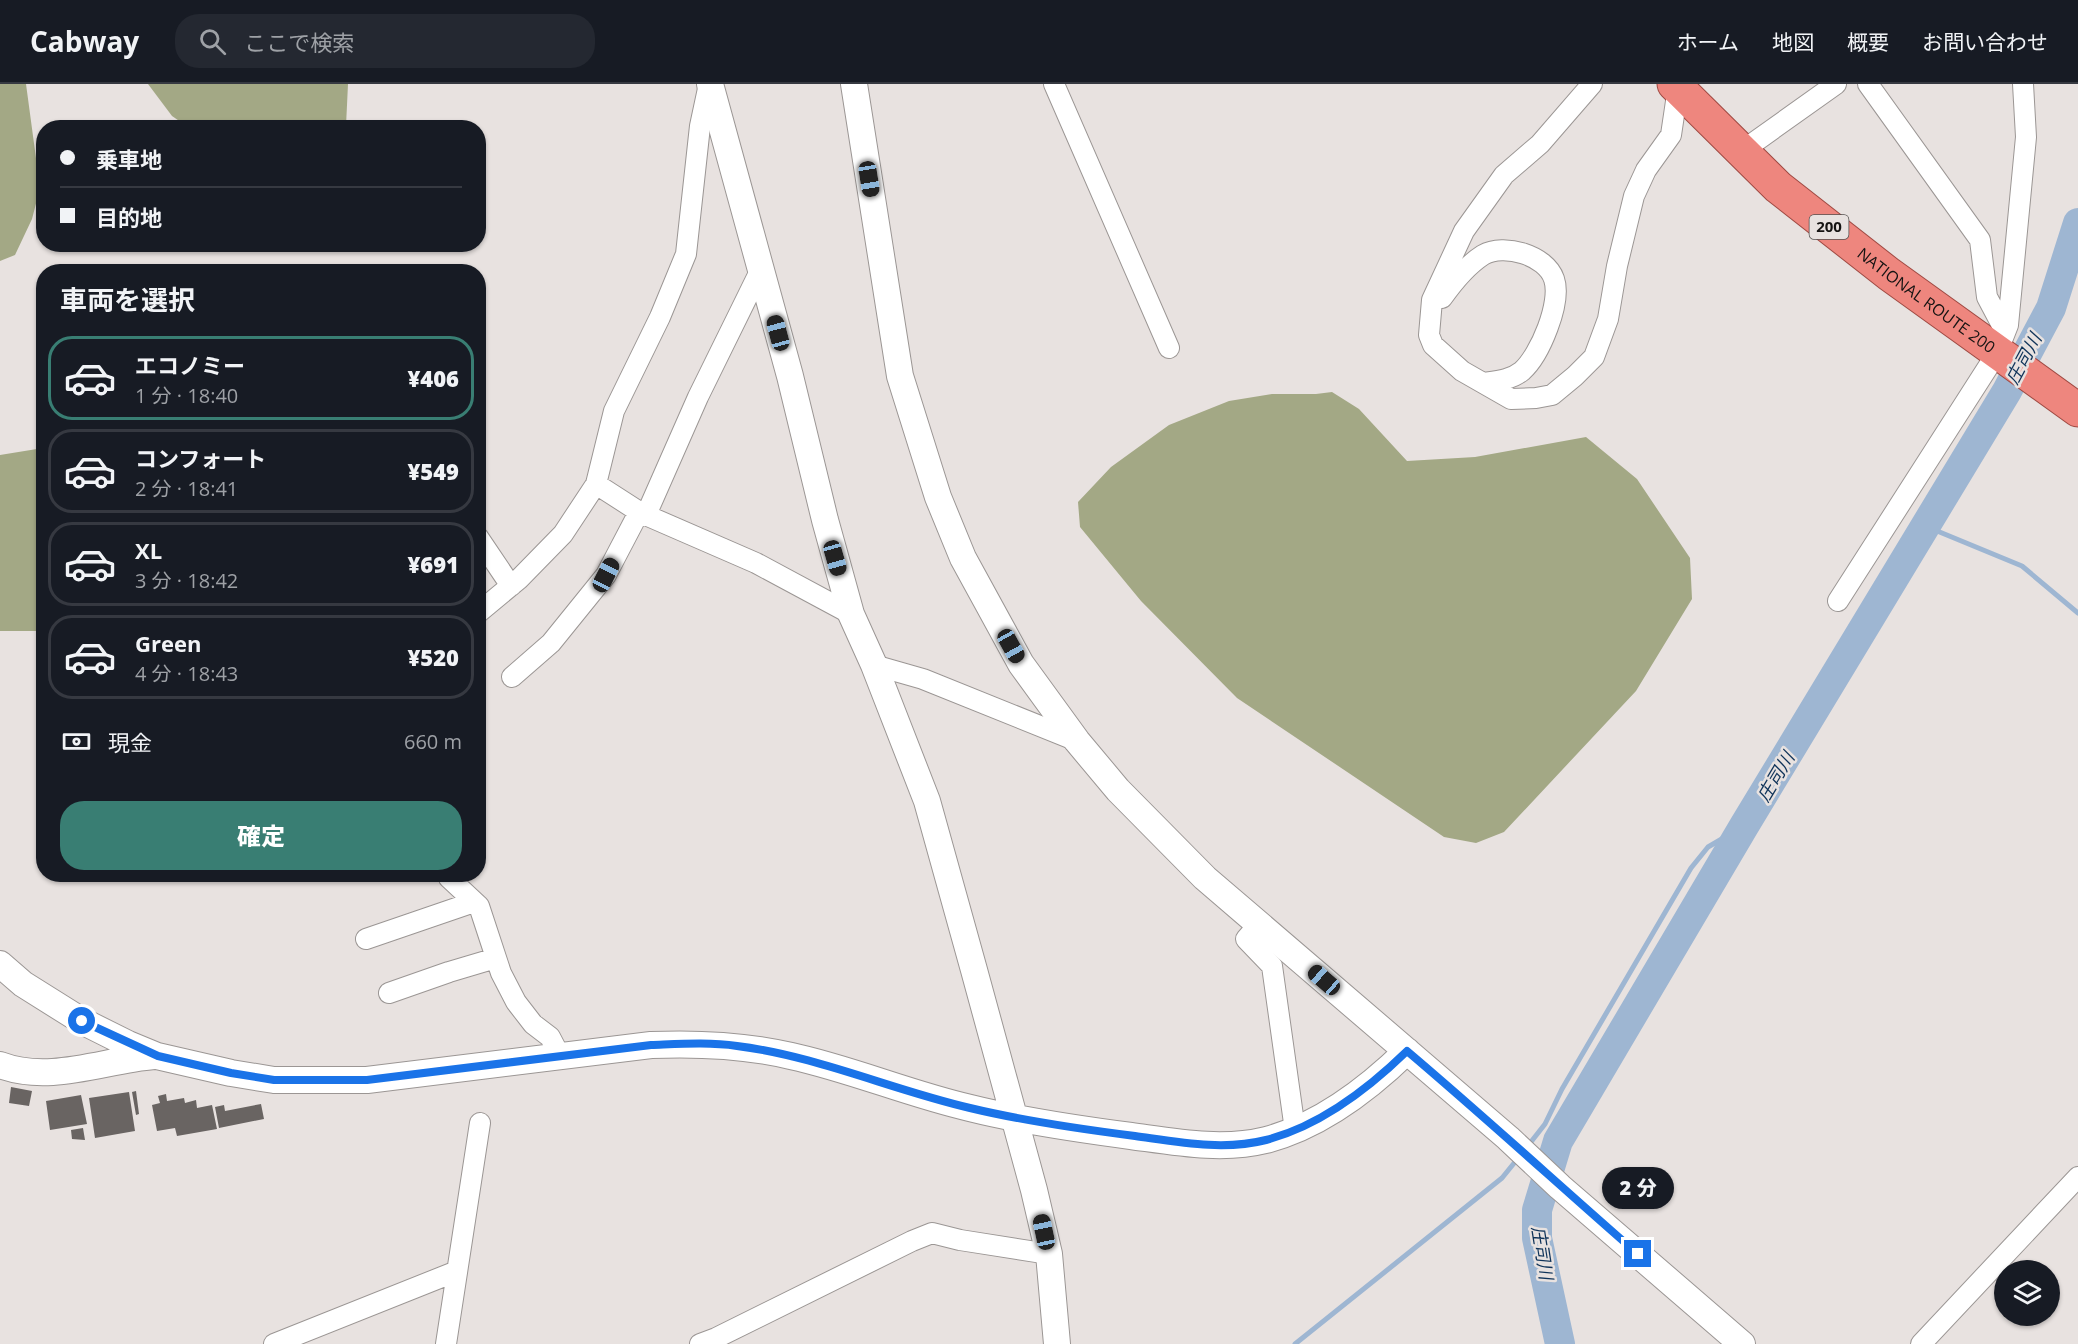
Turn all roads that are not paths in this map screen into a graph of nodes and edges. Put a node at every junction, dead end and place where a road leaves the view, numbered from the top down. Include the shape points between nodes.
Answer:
1 (709, 84) edge
2 (854, 84) edge
3 (1053, 84) edge
4 (1592, 84) edge
5 (1836, 84) edge
6 (1868, 84) edge
7 (1676, 86) edge
8 (2020, 89) edge
9 (1742, 151) junction
10 (761, 269) junction
11 (1430, 315) junction
12 (2001, 342) junction
13 (1168, 348) dead end
14 (1483, 383) junction
15 (2078, 410) edge
16 (596, 484) junction
17 (642, 513) junction
18 (486, 549) edge
19 (511, 586) junction
20 (1838, 601) dead end
21 (486, 606) edge
22 (851, 614) junction
23 (874, 665) junction
24 (512, 677) dead end
25 (1077, 741) junction
26 (453, 882) edge
27 (474, 902) junction
28 (1259, 924) junction
29 (366, 939) dead end
30 (496, 958) junction
31 (0, 964) edge
32 (389, 993) dead end
33 (1407, 1051) junction
34 (158, 1056) junction
35 (560, 1056) junction
36 (0, 1065) edge
37 (1014, 1116) junction
38 (480, 1123) dead end
39 (1294, 1130) junction
40 (2078, 1177) edge
41 (1048, 1254) junction
42 (457, 1271) junction
43 (712, 1342) edge
44 (274, 1344) edge
45 (446, 1344) edge
46 (1057, 1344) edge
47 (1742, 1344) edge
48 (1921, 1344) edge

1 - 10 street
1 - 16 street via 700,126 686,254 614,411
2 - 25 street via 900,376 938,497 963,558 1021,664
3 - 13 street
4 - 11 street via 1540,144 1504,176 1464,231 1432,300
5 - 9 street
6 - 12 street via 1980,240 1987,297
7 - 9 highway, NATIONAL ROUTE 200 / 200
7 - 14 street via 1671,135 1634,196 1608,319 1594,357 1552,395 1511,399
8 - 12 street via 2026,137 2012,295
9 - 12 highway, NATIONAL ROUTE 200 / 200 via 1778,187 1889,274
10 - 17 street
10 - 22 street
11 - 14 street via 1433,345 1462,371
11 - 14 street via 1460,273 1485,254 1523,253 1550,268 1557,299 1533,356 1508,379
12 - 15 highway, NATIONAL ROUTE 200 / 200 via 2045,387
12 - 20 street
16 - 17 street
16 - 19 street via 563,534
17 - 22 street via 756,563
17 - 24 street via 606,575 551,643
18 - 19 street
19 - 21 street
22 - 23 street
23 - 25 street via 923,679
23 - 37 street via 927,801
25 - 28 street via 1154,828
26 - 27 street
27 - 29 street
27 - 30 street via 479,906
28 - 33 street
28 - 39 street via 1246,939 1272,966
30 - 32 street
30 - 35 street via 516,1002 533,1024 550,1037
31 - 34 street via 23,984 82,1021
33 - 39 street via 1346,1101
33 - 47 street
34 - 35 street via 274,1080 326,1081 411,1076
34 - 36 street via 54,1072 31,1073
35 - 37 street via 651,1045 737,1046 791,1056 959,1105
37 - 39 street via 1198,1145 1265,1140
37 - 41 street
38 - 42 street
40 - 48 street
41 - 43 street via 933,1233
41 - 46 street
42 - 44 street
42 - 45 street

